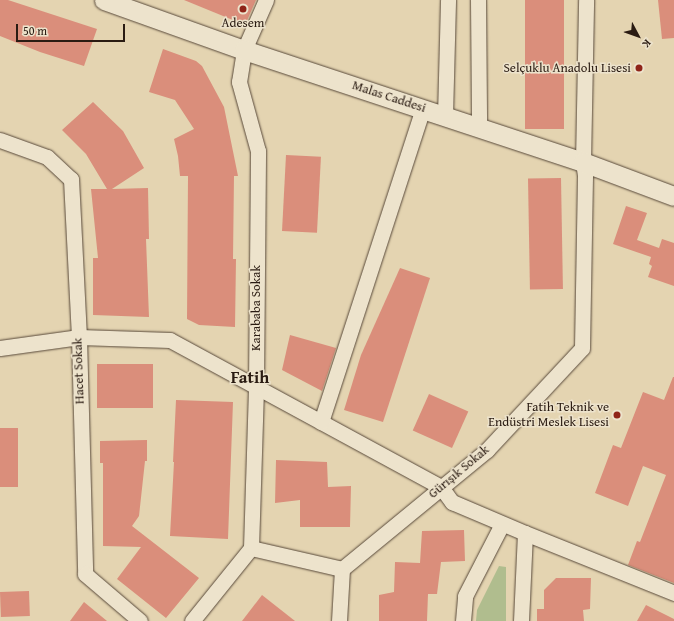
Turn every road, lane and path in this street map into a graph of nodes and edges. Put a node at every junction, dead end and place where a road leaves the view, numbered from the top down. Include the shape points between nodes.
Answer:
1 (104, 0) edge
2 (266, 0) edge
3 (448, 0) edge
4 (478, 0) edge
5 (586, 0) edge
6 (244, 50) junction
7 (423, 109) junction
8 (445, 116) junction
9 (479, 127) junction
10 (0, 140) edge
11 (584, 169) junction
12 (674, 196) edge
13 (78, 337) junction
14 (0, 348) edge
15 (256, 386) junction
16 (321, 422) junction
17 (441, 487) junction
18 (502, 524) junction
19 (525, 533) junction
20 (251, 548) junction
21 (342, 569) junction
22 (674, 593) edge
23 (140, 621) edge
24 (192, 621) edge
25 (339, 621) edge
26 (463, 621) edge
27 (521, 621) edge

1 - 6 street, Malas Caddesi
2 - 6 street, Karababa Sokak
3 - 8 street
4 - 9 street
5 - 11 street, Gürışık Sokak
6 - 7 street, Malas Caddesi
6 - 15 street, Karababa Sokak via 239,82 258,151
7 - 8 street, Malas Caddesi
7 - 16 street
8 - 9 street, Malas Caddesi
9 - 11 street, Malas Caddesi
10 - 13 street, Hacet Sokak via 47,157 71,179
11 - 12 street, Malas Caddesi
11 - 17 street, Gürışık Sokak via 582,348 487,450
13 - 14 street
13 - 15 street via 170,340
13 - 23 street, Hacet Sokak via 85,574
15 - 16 street
15 - 20 street, Karababa Sokak
16 - 17 street
17 - 18 street via 452,502
17 - 21 street, Gürışık Sokak
18 - 19 street
18 - 26 street via 465,596
19 - 22 street
19 - 27 street
20 - 21 street
20 - 24 street
21 - 25 street

